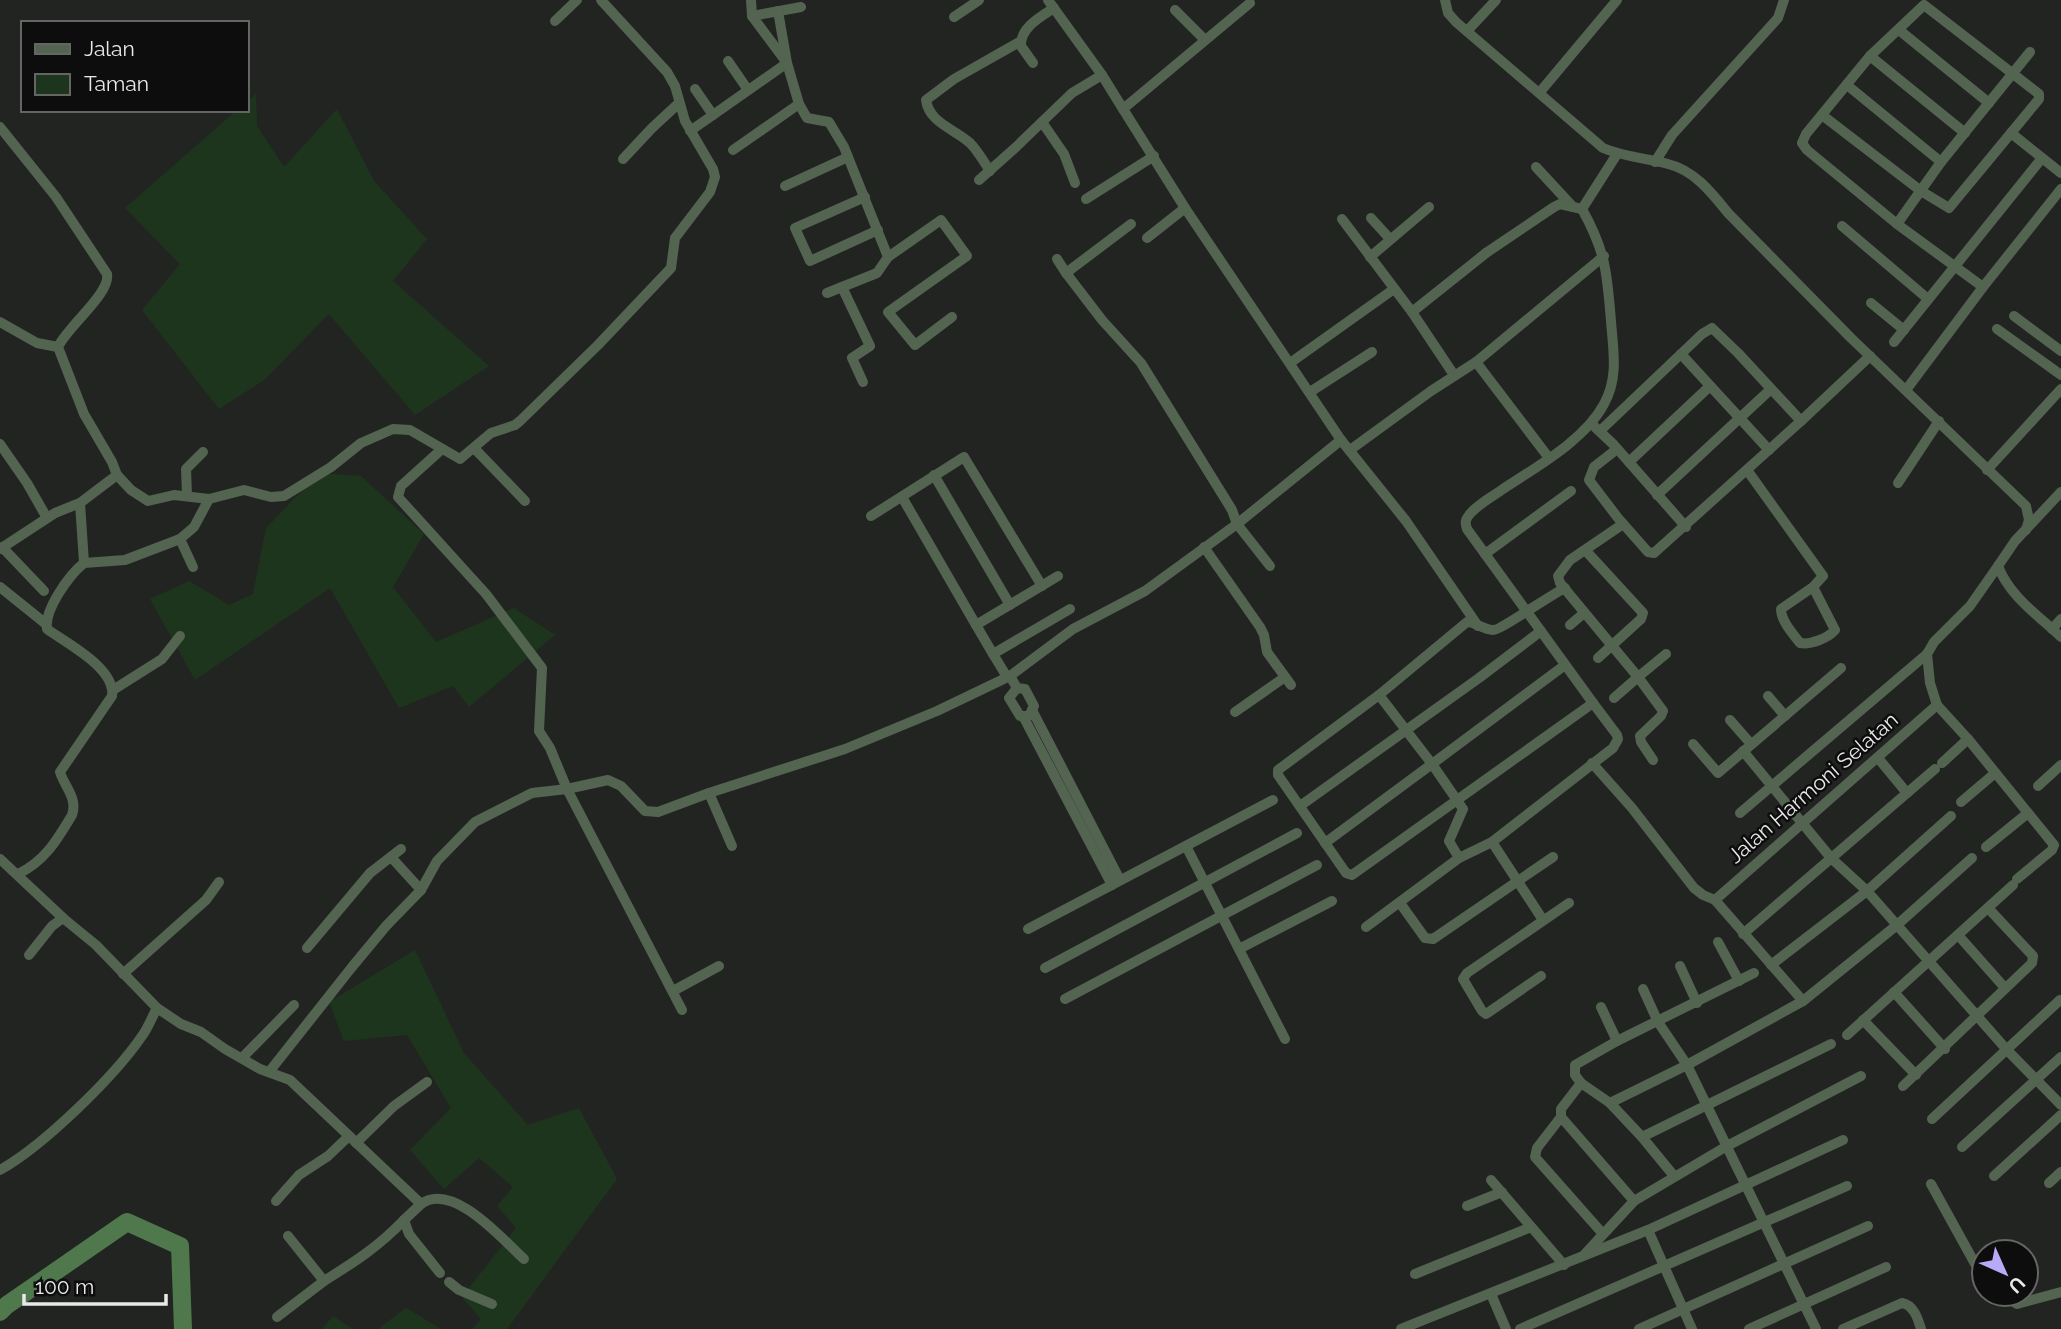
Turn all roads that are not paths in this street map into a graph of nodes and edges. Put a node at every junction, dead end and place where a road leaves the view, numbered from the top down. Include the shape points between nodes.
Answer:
1 (577, 0) edge
2 (601, 0) edge
3 (751, 0) edge
4 (979, 0) edge
5 (1445, 0) edge
6 (1496, 0) edge
7 (1617, 0) edge
8 (1784, 0) edge
9 (1250, 3) dead end
10 (1051, 4) edge
11 (801, 7) dead end
12 (1175, 10) dead end
13 (778, 11) junction
14 (752, 16) junction
15 (954, 17) dead end
16 (555, 22) dead end
17 (1467, 30) junction
18 (1899, 30) junction
19 (1205, 40) junction
20 (1021, 41) junction
21 (2030, 52) dead end
22 (1870, 55) junction
23 (728, 61) dead end
24 (787, 63) junction
25 (1033, 63) dead end
26 (2013, 73) junction
27 (1102, 75) junction
28 (1847, 85) junction
29 (695, 89) dead end
30 (748, 90) junction
31 (1540, 92) junction
32 (679, 103) junction
33 (1989, 103) junction
34 (799, 104) junction
35 (1123, 110) junction
36 (713, 115) junction
37 (1822, 115) junction
38 (1042, 122) junction
39 (0, 127) edge
40 (690, 131) junction
41 (1965, 133) junction
42 (2011, 133) junction
43 (733, 150) dead end
44 (1617, 154) junction
45 (1154, 156) junction
46 (848, 157) junction
47 (2042, 158) junction
48 (623, 159) dead end
49 (1655, 162) junction
50 (1941, 162) junction
51 (1536, 167) dead end
52 (990, 171) junction
53 (2061, 173) edge
54 (979, 180) dead end
55 (1075, 183) dead end
56 (785, 186) dead end
57 (2061, 189) edge
58 (1921, 191) junction
59 (865, 197) junction
60 (1086, 199) dead end
61 (1429, 207) dead end
62 (1185, 208) junction
63 (1578, 208) junction
64 (1371, 218) dead end
65 (1342, 219) dead end
66 (1131, 224) dead end
67 (1897, 224) junction
68 (1842, 226) dead end
69 (878, 230) junction
70 (1147, 238) dead end
71 (1390, 239) junction
72 (1604, 256) junction
73 (888, 257) junction
74 (1370, 257) junction
75 (1057, 259) dead end
76 (1955, 265) junction
77 (1066, 273) junction
78 (842, 287) junction
79 (1983, 287) junction
80 (1394, 289) junction
81 (827, 293) dead end
82 (1928, 299) junction
83 (1871, 303) dead end
84 (1412, 312) junction
85 (2014, 316) dead end
86 (952, 317) dead end
87 (0, 322) edge
88 (1997, 329) dead end
89 (1904, 330) junction
90 (1894, 342) dead end
91 (58, 347) junction
92 (2061, 351) edge
93 (1372, 352) dead end
94 (1681, 354) junction
95 (1870, 356) junction
96 (1476, 362) junction
97 (1290, 363) junction
98 (1454, 375) junction
99 (2061, 375) edge
100 (863, 382) dead end
101 (1710, 386) junction
102 (1771, 389) junction
103 (2061, 389) edge
104 (1906, 390) junction
105 (1310, 391) junction
106 (1740, 418) junction
107 (1801, 421) junction
108 (1939, 421) junction
109 (1591, 424) junction
110 (1601, 430) junction
111 (1341, 440) junction
112 (1, 448) edge
113 (474, 448) junction
114 (442, 449) junction
115 (1617, 449) junction
116 (1350, 450) junction
117 (1769, 450) junction
118 (203, 452) dead end
119 (1549, 458) junction
120 (1629, 462) junction
121 (1987, 470) junction
122 (1747, 471) junction
123 (117, 475) junction
124 (934, 475) junction
125 (1898, 483) dead end
126 (1571, 492) dead end
127 (2061, 492) edge
128 (187, 495) junction
129 (1657, 495) junction
130 (902, 496) junction
131 (209, 499) junction
132 (525, 501) dead end
133 (80, 503) junction
134 (871, 516) dead end
135 (47, 518) junction
136 (1237, 524) junction
137 (1623, 524) junction
138 (1686, 527) junction
139 (2026, 530) junction
140 (180, 540) junction
141 (1204, 547) junction
142 (1, 548) edge
143 (1586, 551) junction
144 (1485, 554) junction
145 (84, 563) junction
146 (1270, 566) dead end
147 (1998, 566) junction
148 (192, 567) dead end
149 (1058, 576) dead end
150 (1042, 586) junction
151 (0, 587) edge
152 (1813, 587) junction
153 (1564, 588) junction
154 (44, 590) dead end
155 (1010, 605) junction
156 (1070, 610) dead end
157 (1526, 610) junction
158 (1584, 613) junction
159 (2061, 619) edge
160 (46, 624) junction
161 (976, 625) junction
162 (1570, 625) dead end
163 (1478, 626) junction
164 (2052, 629) junction
165 (1541, 631) junction
166 (180, 636) dead end
167 (2061, 637) edge
168 (1614, 646) junction
169 (993, 654) junction
170 (1665, 654) dead end
171 (1927, 654) junction
172 (1598, 658) dead end
173 (1565, 665) junction
174 (1841, 668) dead end
175 (1008, 676) junction
176 (1638, 677) junction
177 (1017, 688) junction
178 (113, 690) junction
179 (1379, 695) junction
180 (1768, 696) dead end
181 (1614, 698) dead end
182 (1592, 703) junction
183 (1937, 705) junction
184 (1032, 710) junction
185 (1235, 712) dead end
186 (1023, 716) junction
187 (1785, 716) junction
188 (1730, 720) dead end
189 (1407, 729) junction
190 (1968, 739) junction
191 (1693, 744) dead end
192 (1747, 748) junction
193 (1878, 758) junction
194 (1653, 760) dead end
195 (1592, 763) junction
196 (1432, 764) junction
197 (2061, 765) edge
198 (1994, 774) junction
199 (1772, 786) junction
200 (2038, 786) dead end
201 (567, 789) junction
202 (709, 793) junction
203 (1907, 793) junction
204 (1273, 800) dead end
205 (1459, 801) junction
206 (1961, 802) dead end
207 (1300, 806) junction
208 (1077, 808) junction
209 (1741, 813) dead end
210 (2028, 813) junction
211 (1951, 816) dead end
212 (1802, 823) junction
213 (1297, 833) dead end
214 (1325, 842) junction
215 (1492, 842) junction
216 (732, 846) dead end
217 (1186, 846) junction
218 (1986, 847) dead end
219 (401, 849) dead end
220 (391, 857) junction
221 (1459, 858) junction
222 (1553, 858) dead end
223 (1831, 858) junction
224 (1972, 858) dead end
225 (0, 859) edge
226 (1317, 865) dead end
227 (18, 874) junction
228 (1517, 881) junction
229 (1205, 882) junction
230 (219, 883) dead end
231 (1116, 883) junction
232 (421, 890) junction
233 (1867, 891) junction
234 (1715, 900) junction
235 (1332, 901) dead end
236 (1400, 903) junction
237 (1570, 903) dead end
238 (1988, 908) junction
239 (1222, 916) junction
240 (63, 918) junction
241 (1543, 920) junction
242 (1897, 925) junction
243 (1366, 927) dead end
244 (1028, 929) dead end
245 (1743, 934) junction
246 (1958, 935) junction
247 (1717, 942) dead end
248 (307, 948) dead end
249 (1239, 949) junction
250 (29, 955) dead end
251 (1929, 961) junction
252 (1771, 965) junction
253 (719, 966) dead end
254 (1680, 966) dead end
255 (1045, 968) dead end
256 (1754, 973) dead end
257 (123, 974) junction
258 (1541, 976) dead end
259 (1739, 981) junction
260 (2005, 988) junction
261 (1643, 989) dead end
262 (673, 991) junction
263 (1894, 992) junction
264 (1066, 999) dead end
265 (2060, 1000) edge
266 (1803, 1001) junction
267 (1697, 1003) junction
268 (294, 1005) dead end
269 (1601, 1007) dead end
270 (157, 1008) junction
271 (682, 1010) dead end
272 (1978, 1015) junction
273 (1863, 1020) junction
274 (1658, 1022) junction
275 (1847, 1035) dead end
276 (1285, 1039) dead end
277 (1617, 1041) junction
278 (1831, 1044) dead end
279 (1945, 1049) junction
280 (2007, 1050) junction
281 (2061, 1057) edge
282 (242, 1058) junction
283 (1687, 1065) junction
284 (269, 1072) junction
285 (1916, 1074) junction
286 (1861, 1076) dead end
287 (2037, 1079) junction
288 (428, 1082) dead end
289 (1581, 1083) junction
290 (1903, 1086) dead end
291 (1610, 1103) junction
292 (1707, 1105) junction
293 (2061, 1105) edge
294 (2061, 1115) edge
295 (1561, 1117) junction
296 (1932, 1119) dead end
297 (1642, 1137) junction
298 (352, 1140) junction
299 (1843, 1140) dead end
300 (1727, 1146) junction
301 (1962, 1147) dead end
302 (0, 1170) edge
303 (2061, 1172) edge
304 (1674, 1176) junction
305 (1994, 1176) dead end
306 (1491, 1180) dead end
307 (2049, 1183) dead end
308 (1931, 1184) dead end
309 (1746, 1186) junction
310 (1847, 1186) dead end
311 (1502, 1192) junction
312 (276, 1201) dead end
313 (1634, 1201) junction
314 (421, 1204) junction
315 (1467, 1206) dead end
316 (404, 1220) junction
317 (1764, 1222) junction
318 (1531, 1227) junction
319 (1868, 1227) dead end
320 (1648, 1230) junction
321 (1603, 1234) junction
322 (288, 1236) dead end
323 (1970, 1255) edge
324 (1581, 1258) junction
325 (524, 1259) dead end
326 (1784, 1264) junction
327 (1564, 1265) junction
328 (1664, 1266) junction
329 (1886, 1268) dead end
330 (440, 1273) dead end
331 (1415, 1274) dead end
332 (324, 1281) junction
333 (449, 1282) dead end
334 (2061, 1292) edge
335 (1491, 1294) junction
336 (2040, 1298) edge
337 (492, 1304) dead end
338 (1804, 1304) junction
339 (1683, 1309) junction
340 (277, 1317) dead end
341 (1401, 1329) edge
342 (1506, 1329) edge
343 (1520, 1329) edge
344 (1639, 1329) edge
345 (1692, 1329) edge
346 (1749, 1329) edge
347 (1816, 1329) edge
348 (1843, 1329) edge
349 (1921, 1329) edge

1 - 16 street
2 - 32 street via 667,72
3 - 14 street
4 - 15 street
5 - 17 street via 1448,13
6 - 17 street
7 - 31 street
8 - 49 street via 1778,18 1672,135
9 - 19 street
10 - 20 street
10 - 27 street
11 - 13 street
12 - 19 street
13 - 14 street
13 - 24 street
14 - 24 street
17 - 31 street
18 - 22 street
18 - 26 street via 1924,5
18 - 33 street
19 - 35 street
20 - 25 street
20 - 52 street via 926,100 935,118 969,142
21 - 26 street
22 - 28 street
22 - 41 street
23 - 30 street
24 - 30 street
24 - 34 street
26 - 33 street
26 - 42 street via 2039,94 2039,99
27 - 35 street
27 - 38 street via 1072,93
28 - 37 street
28 - 50 street
29 - 36 street
30 - 36 street
31 - 44 street via 1603,148
32 - 40 street
32 - 48 street
33 - 41 street
34 - 43 street
34 - 46 street via 807,118 829,122
35 - 45 street
36 - 40 street
37 - 58 street
37 - 67 street via 1802,140 1803,146
38 - 52 street
38 - 55 street via 1064,154
39 - 91 street via 107,274 107,285
40 - 113 street via 715,177 710,192 675,238 671,268 516,425 491,433
41 - 50 street
42 - 47 street
42 - 58 street via 1949,208
44 - 49 street
44 - 63 street
45 - 60 street
45 - 62 street
46 - 56 street
46 - 59 street
47 - 53 street
47 - 76 street
49 - 95 street via 1685,170 1711,191
50 - 58 street
51 - 63 street
52 - 54 street
57 - 79 street
58 - 67 street
59 - 69 street
59 - 69 street via 795,228 810,261
61 - 71 street
62 - 70 street
62 - 97 street
63 - 72 street via 1595,232
63 - 84 street via 1554,207
64 - 71 street
65 - 74 street
66 - 77 street
67 - 76 street
68 - 82 street
69 - 73 street
71 - 74 street
72 - 96 street
72 - 109 street via 1614,374 1605,402
73 - 78 street via 877,273
73 - 86 street via 942,220 967,256 888,312 915,345
74 - 80 street
75 - 77 street
76 - 79 street
76 - 82 street
77 - 136 street via 1141,363
78 - 81 street
78 - 100 street via 870,346 852,358
79 - 104 street
80 - 84 street
80 - 97 street
82 - 89 street
83 - 89 street
84 - 98 street
85 - 92 street
87 - 91 street via 37,343
88 - 99 street
89 - 90 street
91 - 123 street via 84,414
93 - 105 street
94 - 101 street
94 - 102 street via 1712,328
94 - 110 street
95 - 104 street
95 - 107 street
96 - 98 street
96 - 119 street
97 - 105 street
98 - 116 street
101 - 106 street
101 - 120 street
102 - 106 street
102 - 107 street
103 - 121 street
104 - 108 street
105 - 111 street
106 - 117 street
106 - 129 street
107 - 117 street
108 - 121 street
108 - 125 street
109 - 110 street
109 - 119 street
110 - 115 street
111 - 116 street
111 - 136 street
112 - 135 street
113 - 114 street via 460,459
113 - 132 street
114 - 131 street via 410,430 393,429 360,443 284,496 271,498 244,490
114 - 201 street via 401,486 398,497 486,594 542,668 538,727
115 - 120 street
115 - 137 street via 1594,467 1589,480
116 - 163 street via 1406,521
117 - 122 street
118 - 128 street via 186,467
119 - 144 street via 1468,515 1467,529
120 - 129 street
121 - 139 street via 2026,506
122 - 138 street
122 - 152 street via 1821,574
123 - 128 street via 144,500
123 - 133 street
124 - 130 street
124 - 150 street via 964,457
124 - 155 street
126 - 144 street
127 - 139 street
128 - 131 street
129 - 138 street
130 - 134 street
130 - 161 street
131 - 140 street via 194,527
133 - 135 street
133 - 145 street
135 - 142 street
136 - 141 street
136 - 146 street
137 - 138 street via 1652,554
137 - 143 street
139 - 147 street
140 - 145 street via 125,560
140 - 148 street
141 - 175 street via 1145,591 1073,629
141 - 185 street via 1260,627 1267,652 1288,681
142 - 154 street
143 - 153 street via 1561,569 1559,579
143 - 168 street via 1643,613
144 - 157 street
145 - 160 street via 69,578 46,615
147 - 164 street via 2003,580
147 - 171 street
149 - 150 street
150 - 155 street
151 - 160 street
152 - 152 street via 1781,609 1800,643 1835,630
153 - 157 street
153 - 158 street
155 - 161 street
156 - 169 street
157 - 163 street via 1498,630
157 - 165 street
158 - 162 street
158 - 168 street
159 - 164 street
160 - 178 street via 93,661
161 - 169 street
163 - 179 street via 1467,622
164 - 167 street
165 - 173 street
165 - 189 street
166 - 178 street via 162,659
168 - 172 street
168 - 176 street
169 - 175 street
170 - 176 street
171 - 183 street
171 - 199 street
173 - 182 street
173 - 196 street
174 - 187 street
175 - 177 street
175 - 202 street via 845,749
176 - 181 street
176 - 194 street via 1663,711 1640,736
177 - 184 street via 1025,689
177 - 186 street via 1009,698
178 - 227 street via 60,772 72,797 72,815 35,866
179 - 189 street
179 - 207 street via 1278,769
180 - 187 street
182 - 195 street via 1618,739
182 - 205 street
183 - 190 street
183 - 193 street, Jalan Harmoni Selatan
184 - 186 street
184 - 208 street
186 - 208 street
187 - 192 street
188 - 192 street
189 - 196 street
189 - 207 street
190 - 198 street
190 - 203 street
191 - 192 street via 1718,773
192 - 199 street
193 - 203 street
193 - 212 street, Jalan Harmoni Selatan
195 - 215 street
195 - 234 street via 1694,888
196 - 205 street
196 - 214 street
197 - 200 street
198 - 206 street
198 - 210 street
199 - 209 street
199 - 212 street
201 - 202 street via 602,780 615,782 652,813
201 - 232 street via 532,793 475,822 437,861
201 - 262 street
202 - 216 street
203 - 223 street
204 - 217 street
205 - 214 street via 1352,875
205 - 221 street via 1463,813 1449,841
207 - 214 street
208 - 231 street
210 - 218 street
210 - 238 street via 2054,845 2052,850
211 - 233 street
212 - 223 street
212 - 234 street, Jalan Harmoni Selatan
213 - 229 street
215 - 221 street
215 - 228 street
217 - 229 street
217 - 231 street
219 - 220 street
220 - 232 street
220 - 248 street via 364,879
221 - 236 street
222 - 228 street
223 - 233 street
223 - 245 street
224 - 242 street
225 - 227 street
226 - 239 street
227 - 240 street
228 - 236 street via 1430,940
228 - 241 street
229 - 239 street
229 - 255 street
230 - 257 street
231 - 244 street
232 - 284 street via 386,926
233 - 242 street
233 - 252 street
234 - 245 street
235 - 249 street
236 - 243 street
237 - 241 street
238 - 246 street
238 - 260 street via 2033,956 2031,965
239 - 249 street
239 - 264 street
240 - 250 street
240 - 257 street
241 - 258 street via 1462,979 1486,1014
242 - 251 street
242 - 266 street
245 - 252 street
246 - 251 street
246 - 260 street
247 - 259 street
249 - 276 street
251 - 263 street
251 - 272 street
252 - 266 street
253 - 262 street
254 - 267 street
256 - 259 street
257 - 270 street
259 - 267 street
260 - 272 street
261 - 274 street
262 - 271 street
263 - 273 street
263 - 279 street
265 - 280 street
266 - 283 street
267 - 274 street
268 - 282 street
269 - 277 street
270 - 282 street
270 - 302 street via 142,1036 91,1094
272 - 279 street
272 - 280 street
273 - 275 street
273 - 285 street
274 - 277 street
274 - 283 street
277 - 289 street via 1577,1062 1575,1075
278 - 292 street
279 - 285 street
280 - 287 street
280 - 296 street
281 - 287 street
282 - 284 street
283 - 291 street
283 - 292 street
284 - 298 street via 290,1080
285 - 290 street
286 - 300 street
287 - 293 street
287 - 301 street
288 - 298 street
289 - 291 street
289 - 295 street via 1561,1109
291 - 297 street
292 - 297 street
292 - 300 street
294 - 305 street
295 - 313 street
295 - 321 street via 1536,1148 1535,1157
297 - 304 street
298 - 312 street via 299,1174
298 - 314 street
299 - 309 street
300 - 304 street
300 - 309 street
303 - 307 street
304 - 313 street
306 - 311 street
308 - 323 street
309 - 317 street
309 - 320 street
310 - 317 street
311 - 315 street
311 - 318 street
313 - 321 street
314 - 316 street
314 - 325 street via 429,1199 447,1201 471,1211
316 - 330 street via 409,1234
316 - 332 street via 381,1244
317 - 326 street
317 - 328 street
318 - 327 street
318 - 331 street
319 - 326 street
320 - 324 street
320 - 328 street
321 - 324 street
322 - 332 street
324 - 327 street
326 - 338 street
326 - 339 street
327 - 335 street
328 - 339 street
328 - 343 street
329 - 338 street
332 - 340 street
333 - 337 street
334 - 336 street
335 - 341 street
335 - 342 street
338 - 346 street
338 - 347 street
339 - 344 street
339 - 345 street
348 - 349 street via 1902,1303 1914,1310

